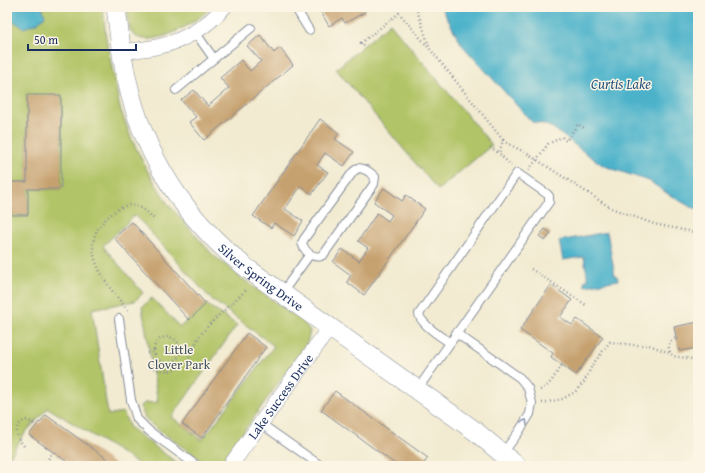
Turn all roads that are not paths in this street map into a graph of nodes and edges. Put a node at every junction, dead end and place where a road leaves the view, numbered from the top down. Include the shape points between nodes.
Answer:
1 (116, 7) edge
2 (224, 7) edge
3 (296, 7) edge
4 (251, 28) dead end
5 (309, 30) dead end
6 (195, 32) junction
7 (122, 52) junction
8 (214, 59) junction
9 (176, 90) dead end
10 (310, 254) junction
11 (282, 293) junction
12 (119, 319) dead end
13 (330, 327) junction
14 (456, 333) junction
15 (449, 342) junction
16 (417, 390) junction
17 (260, 423) junction
18 (503, 453) junction
19 (197, 466) edge
20 (230, 466) edge
21 (321, 466) edge
22 (517, 466) edge

1 - 7 street, Silver Spring Drive
2 - 6 street
3 - 5 lane
4 - 8 lane
6 - 7 street via 162,46
6 - 8 lane
7 - 11 street, Silver Spring Drive via 137,116 164,175 204,229 234,257
8 - 9 lane
10 - 10 lane via 318,257 324,254 374,184 373,175 362,168 353,172 304,239 303,247
10 - 11 lane
11 - 13 street, Silver Spring Drive
12 - 19 lane via 131,400 137,419 149,431
13 - 16 street, Silver Spring Drive
13 - 17 street, Lake Success Drive
14 - 15 lane
14 - 15 lane via 549,202 547,194 521,175 419,314 423,322
18 -> 14 lane via 530,414 532,403 528,388 520,378
15 - 16 lane
16 - 18 street, Silver Spring Drive
17 - 20 street, Lake Success Drive
17 - 21 lane
18 - 22 street, Silver Spring Drive

